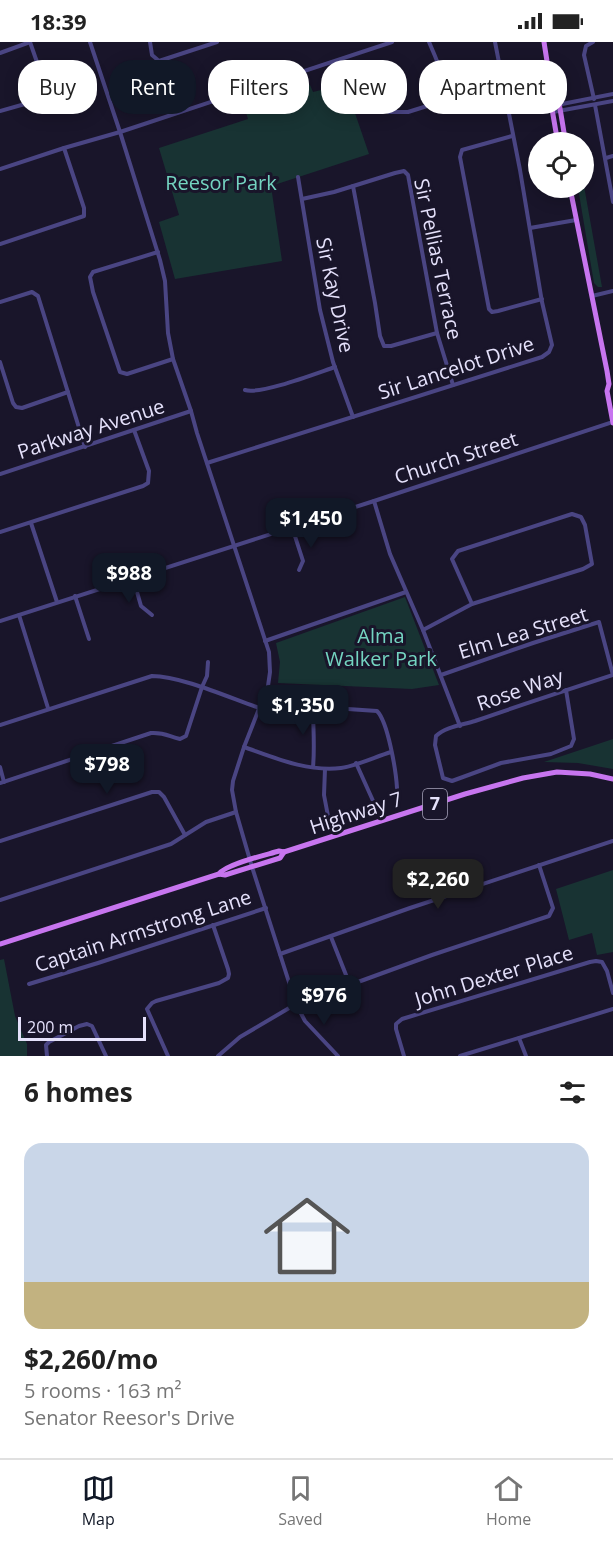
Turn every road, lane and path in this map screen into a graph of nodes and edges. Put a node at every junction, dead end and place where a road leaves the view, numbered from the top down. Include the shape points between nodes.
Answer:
1 (30, 42) edge
2 (90, 42) edge
3 (150, 42) edge
4 (217, 42) edge
5 (392, 42) edge
6 (429, 42) edge
7 (495, 42) edge
8 (544, 42) edge
9 (593, 42) edge
10 (0, 53) edge
11 (547, 60) edge
12 (613, 94) edge
13 (594, 99) junction
14 (613, 101) edge
15 (595, 105) junction
16 (567, 106) edge
17 (567, 108) edge
18 (0, 111) edge
19 (407, 112) edge
20 (556, 114) edge
21 (120, 132) junction
22 (558, 132) edge
23 (512, 136) junction
24 (64, 148) junction
25 (613, 156) edge
26 (606, 158) junction
27 (0, 169) edge
28 (298, 177) dead end
29 (353, 186) junction
30 (572, 198) edge
31 (302, 199) junction
32 (613, 202) edge
33 (576, 220) junction
34 (530, 228) junction
35 (0, 244) edge
36 (158, 252) junction
37 (613, 291) edge
38 (591, 296) junction
39 (542, 299) junction
40 (0, 302) edge
41 (437, 333) junction
42 (173, 359) junction
43 (0, 362) edge
44 (335, 368) junction
45 (453, 385) junction
46 (611, 386) edge
47 (244, 390) dead end
48 (68, 392) junction
49 (191, 411) junction
50 (353, 417) junction
51 (613, 423) edge
52 (134, 430) junction
53 (85, 447) junction
54 (207, 464) junction
55 (0, 474) edge
56 (374, 501) junction
57 (31, 523) junction
58 (292, 527) junction
59 (0, 532) edge
60 (234, 546) junction
61 (299, 570) dead end
62 (133, 578) junction
63 (406, 592) junction
64 (75, 597) junction
65 (57, 603) junction
66 (472, 604) junction
67 (19, 615) junction
68 (152, 615) dead end
69 (0, 621) edge
70 (423, 630) junction
71 (89, 639) dead end
72 (265, 640) junction
73 (208, 662) dead end
74 (441, 675) junction
75 (613, 676) edge
76 (202, 687) junction
77 (566, 690) junction
78 (263, 698) junction
79 (313, 706) junction
80 (259, 708) junction
81 (48, 709) junction
82 (0, 725) edge
83 (460, 726) junction
84 (244, 747) junction
85 (391, 752) junction
86 (356, 763) junction
87 (0, 767) edge
88 (313, 767) junction
89 (325, 769) junction
90 (613, 779) edge
91 (2, 783) edge
92 (398, 788) dead end
93 (374, 803) dead end
94 (236, 812) junction
95 (328, 816) dead end
96 (185, 835) junction
97 (0, 841) edge
98 (613, 841) edge
99 (284, 852) junction
100 (250, 860) junction
101 (539, 865) junction
102 (252, 867) junction
103 (219, 873) junction
104 (0, 900) edge
105 (266, 908) junction
106 (213, 925) junction
107 (331, 937) junction
108 (0, 944) edge
109 (280, 954) junction
110 (29, 984) dead end
111 (613, 993) edge
112 (296, 1004) junction
113 (613, 1010) edge
114 (519, 1038) junction
115 (47, 1056) edge
116 (106, 1056) edge
117 (168, 1056) edge
118 (218, 1056) edge
119 (338, 1056) edge
120 (404, 1056) edge
121 (460, 1056) edge
122 (526, 1056) edge

1 - 10 street
1 - 18 street via 46,88 43,97
2 - 21 street
3 - 4 street via 152,55 159,61
5 - 21 street
6 - 19 street via 446,96 443,101
7 - 23 street, Sir Lancelot Drive
8 - 11 main road
9 - 13 street via 586,46 584,55
12 - 13 street
13 - 16 street
14 - 15 street
15 - 17 street
15 - 26 street
20 - 22 main road
21 - 24 street
21 - 36 street
23 - 34 street, Sir Lancelot Drive
23 - 39 street via 462,150 460,157 489,309 498,311
24 - 27 street
24 - 35 street via 84,216
25 - 26 street
26 - 32 street
28 - 31 street, Sir Kay Drive
29 - 31 street, Sir Pellias Terrace
29 - 41 street via 384,346
29 - 41 street, Sir Pellias Terrace via 404,171 408,175
30 - 33 main road
31 - 44 street, Sir Kay Drive via 320,310
33 - 34 street
33 - 38 main road
34 - 39 street, Sir Lancelot Drive
36 - 42 street via 165,280
36 - 42 street via 93,272 90,277 120,372 127,374
37 - 38 street
38 - 46 main road
39 - 45 street, Sir Lancelot Drive via 552,345 549,352
40 - 48 street via 32,292 38,296
41 - 45 street, Sir Pellias Terrace
42 - 49 street
43 - 48 street via 16,406 22,408
44 - 47 street via 265,389
44 - 50 street, Sir Kay Drive
45 - 50 street, Sir Lancelot Drive
46 - 51 main road via 607,391
48 - 53 street
49 - 52 street, Parkway Avenue
49 - 54 street
50 - 54 street, Sir Lancelot Drive
51 - 56 street, Church Street
52 - 53 street, Parkway Avenue
52 - 57 street via 149,471 148,483
53 - 55 street, Parkway Avenue
54 - 60 street
56 - 58 street, Church Street
56 - 63 street, Rose Way
57 - 59 street
57 - 65 street
58 - 60 street, Church Street
58 - 61 street via 303,561
60 - 62 street, Church Street
60 - 72 street
62 - 64 street, Church Street
62 - 68 street via 141,606
63 - 70 street, Rose Way
63 - 72 street
64 - 65 street, Church Street
64 - 71 street
65 - 67 street, Church Street
66 - 66 street via 452,559 458,550 572,514 581,517 592,564
66 - 70 street
67 - 69 street, Church Street
67 - 81 street
70 - 74 street, Rose Way
72 - 78 street via 270,672
73 - 76 street
74 - 75 street, Elm Lea Street via 599,622
74 - 83 street, Rose Way
75 - 77 street, Rose Way
76 - 80 street
76 - 81 street via 152,675
76 - 91 street via 186,736 180,739 161,732 151,733
77 - 83 street, Rose Way
77 - 83 street via 574,739 571,746 551,754 501,764 452,781 443,778 436,736
78 - 79 street
78 - 80 street
79 - 85 street via 377,711
79 - 88 street
80 - 84 street
81 - 82 street
84 - 88 street via 295,765
84 - 94 street via 232,781
85 - 86 street
85 - 92 street
86 - 89 street
86 - 93 street
87 - 91 street
88 - 89 street
89 - 95 street
90 - 99 main road, Highway 7 / 7 via 557,772 523,778
94 - 96 street via 206,822
94 - 100 street
96 - 97 street via 164,797 152,792
96 - 104 street via 171,844
98 - 101 street
99 - 100 main road, Highway 7 / 7
99 - 102 main road, Highway 7 / 7 via 280,858
100 - 102 street
100 - 103 main road, Highway 7 / 7
101 - 107 street
101 - 107 street via 553,908 549,916 358,982 348,980
102 - 103 main road, Highway 7 / 7 via 225,875
102 - 105 street
103 - 108 main road, Highway 7 / 7
105 - 106 street, Captain Armstrong Lane
105 - 109 street
106 - 110 street, Captain Armstrong Lane
106 - 117 street via 228,978 156,1001 147,1009
107 - 109 street
109 - 112 street
111 - 120 street, John Dexter Place via 605,966 602,962 590,962 402,1019 396,1029
112 - 118 street via 240,1037
112 - 119 street via 309,1025
113 - 114 street
114 - 121 street
114 - 122 street
115 - 116 street via 46,1045 53,1039 89,1024

